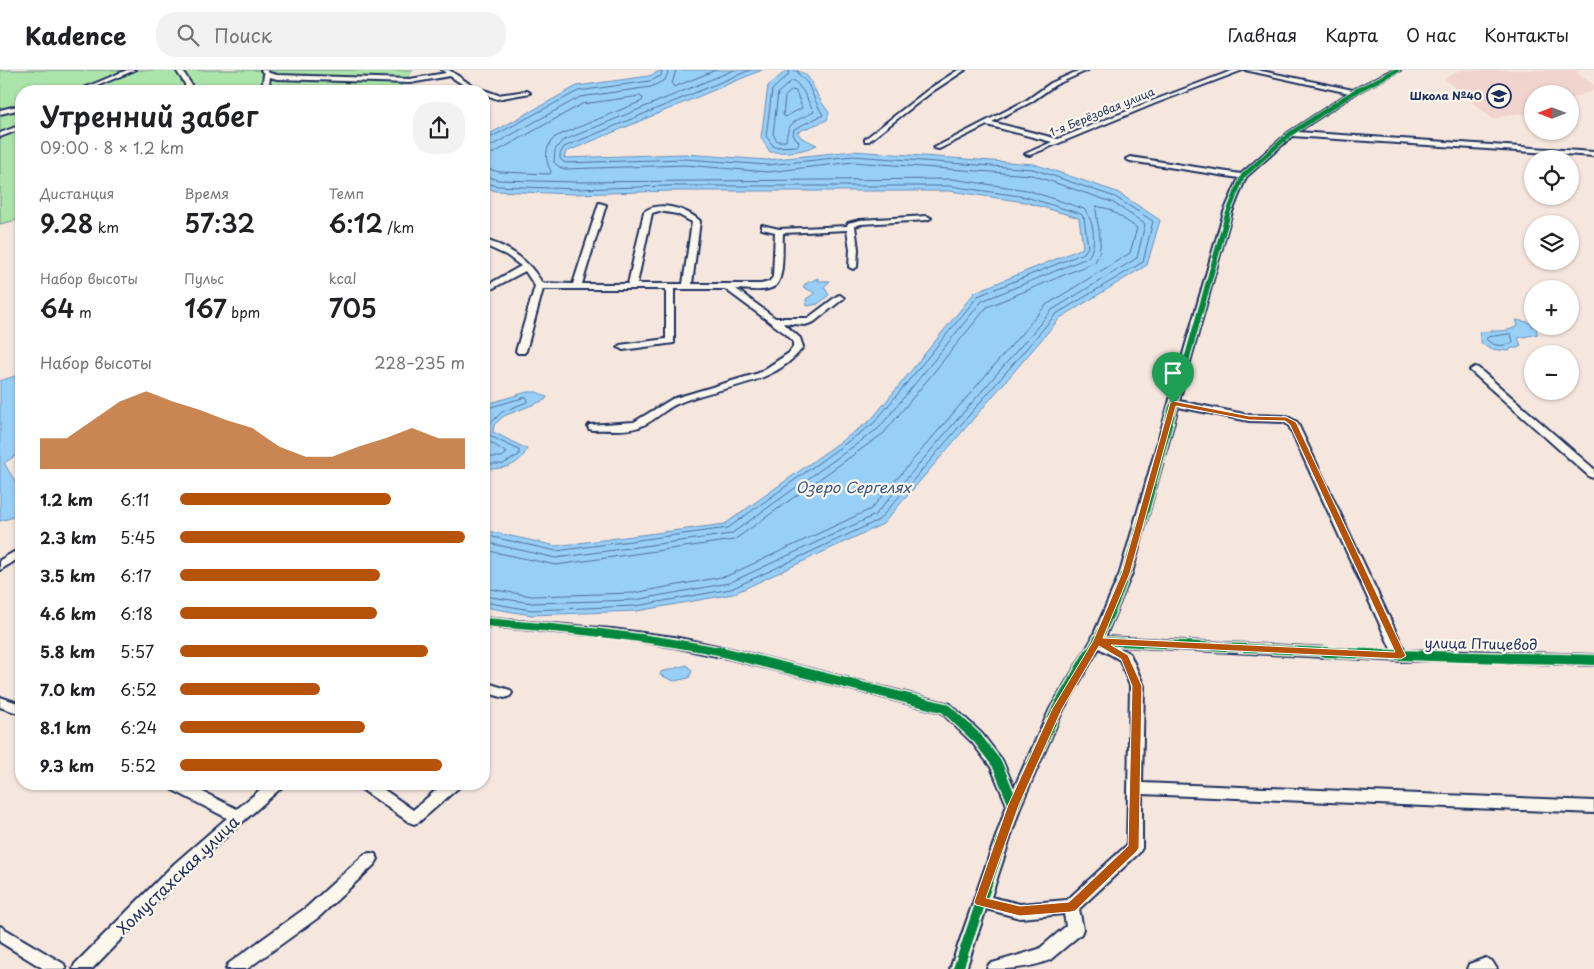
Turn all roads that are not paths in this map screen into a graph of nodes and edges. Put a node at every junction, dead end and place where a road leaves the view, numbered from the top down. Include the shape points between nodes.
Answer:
1 (132, 70) edge
2 (179, 70) edge
3 (445, 70) edge
4 (962, 70) edge
5 (1085, 70) edge
6 (1240, 70) edge
7 (1248, 70) edge
8 (1397, 70) edge
9 (265, 72) edge
10 (451, 74) junction
11 (95, 85) edge
12 (188, 85) edge
13 (265, 85) edge
14 (468, 85) edge
15 (1354, 92) junction
16 (490, 94) edge
17 (526, 94) dead end
18 (15, 108) edge
19 (0, 112) edge
20 (988, 123) junction
21 (15, 129) edge
22 (1290, 134) junction
23 (0, 135) edge
24 (867, 140) dead end
25 (1057, 141) junction
26 (937, 148) dead end
27 (1028, 154) dead end
28 (1594, 154) edge
29 (1130, 159) dead end
30 (1243, 176) junction
31 (602, 205) dead end
32 (927, 218) dead end
33 (765, 227) dead end
34 (851, 228) junction
35 (779, 231) junction
36 (490, 244) edge
37 (527, 266) junction
38 (853, 267) dead end
39 (539, 286) junction
40 (577, 286) junction
41 (490, 287) edge
42 (632, 287) junction
43 (670, 287) junction
44 (687, 287) junction
45 (727, 287) junction
46 (840, 298) dead end
47 (774, 320) junction
48 (623, 347) dead end
49 (521, 351) dead end
50 (1475, 370) dead end
51 (1173, 403) junction
52 (593, 427) dead end
53 (1594, 474) edge
54 (15, 556) edge
55 (0, 566) edge
56 (490, 623) edge
57 (1097, 641) junction
58 (1401, 656) junction
59 (1594, 660) edge
60 (490, 689) edge
61 (505, 693) dead end
62 (0, 702) edge
63 (15, 708) edge
64 (1135, 788) junction
65 (186, 790) edge
66 (269, 790) edge
67 (374, 790) edge
68 (446, 790) edge
69 (1014, 805) junction
70 (1594, 807) edge
71 (238, 817) junction
72 (370, 859) dead end
73 (980, 902) junction
74 (1071, 907) junction
75 (0, 933) edge
76 (58, 969) edge
77 (81, 969) edge
78 (234, 969) edge
79 (958, 969) edge
80 (995, 969) edge
81 (1475, 969) edge
82 (1489, 969) edge

1 - 11 street
2 - 12 street
3 - 10 street
4 - 24 street via 930,90
5 - 20 street via 1043,89 1029,101
6 - 25 street, 1-я Берёзовая улица
7 - 15 street
8 - 15 street
9 - 10 street via 277,77 410,81
9 - 13 street
10 - 14 street
15 - 22 street
16 - 17 street via 497,97
18 - 19 street
20 - 25 street
20 - 26 street
21 - 23 street
22 - 28 street
22 - 30 street
25 - 27 street, 1-я Берёзовая улица
29 - 30 street
30 - 51 street via 1228,212
31 - 40 street
32 - 34 street via 860,222
33 - 35 street
34 - 35 street
34 - 38 street
35 - 45 street via 777,277 772,284
36 - 37 street via 509,252
37 - 39 street
37 - 41 street
39 - 40 street
39 - 49 street
40 - 42 street
42 - 43 street
42 - 44 street via 648,212 654,209 676,212 696,222
43 - 44 street
43 - 48 street via 671,341
44 - 45 street
45 - 47 street
46 - 47 street via 805,322
47 - 52 street via 797,340 798,347 762,376 675,401 636,424
50 - 53 street
51 - 57 street via 1126,573
51 - 58 street via 1249,418 1286,419 1293,424
54 - 55 street
56 - 69 street via 674,642 945,708 977,738 997,764
57 - 58 street, улица Птицевод
57 - 64 street via 1125,657 1137,686
57 - 69 street via 1057,709
58 - 59 street, улица Птицевод
60 - 61 street
62 - 63 street
64 - 70 street
64 - 74 street via 1134,848
65 - 71 street
66 - 71 street, Хомустахская улица
67 - 68 street via 414,818
69 - 73 street
71 - 77 street, Хомустахская улица via 179,869
72 - 78 street via 313,912
73 - 74 street via 1020,911
73 - 79 street
74 - 80 street via 1075,929 1044,955
75 - 76 street
81 - 82 street via 1486,966

